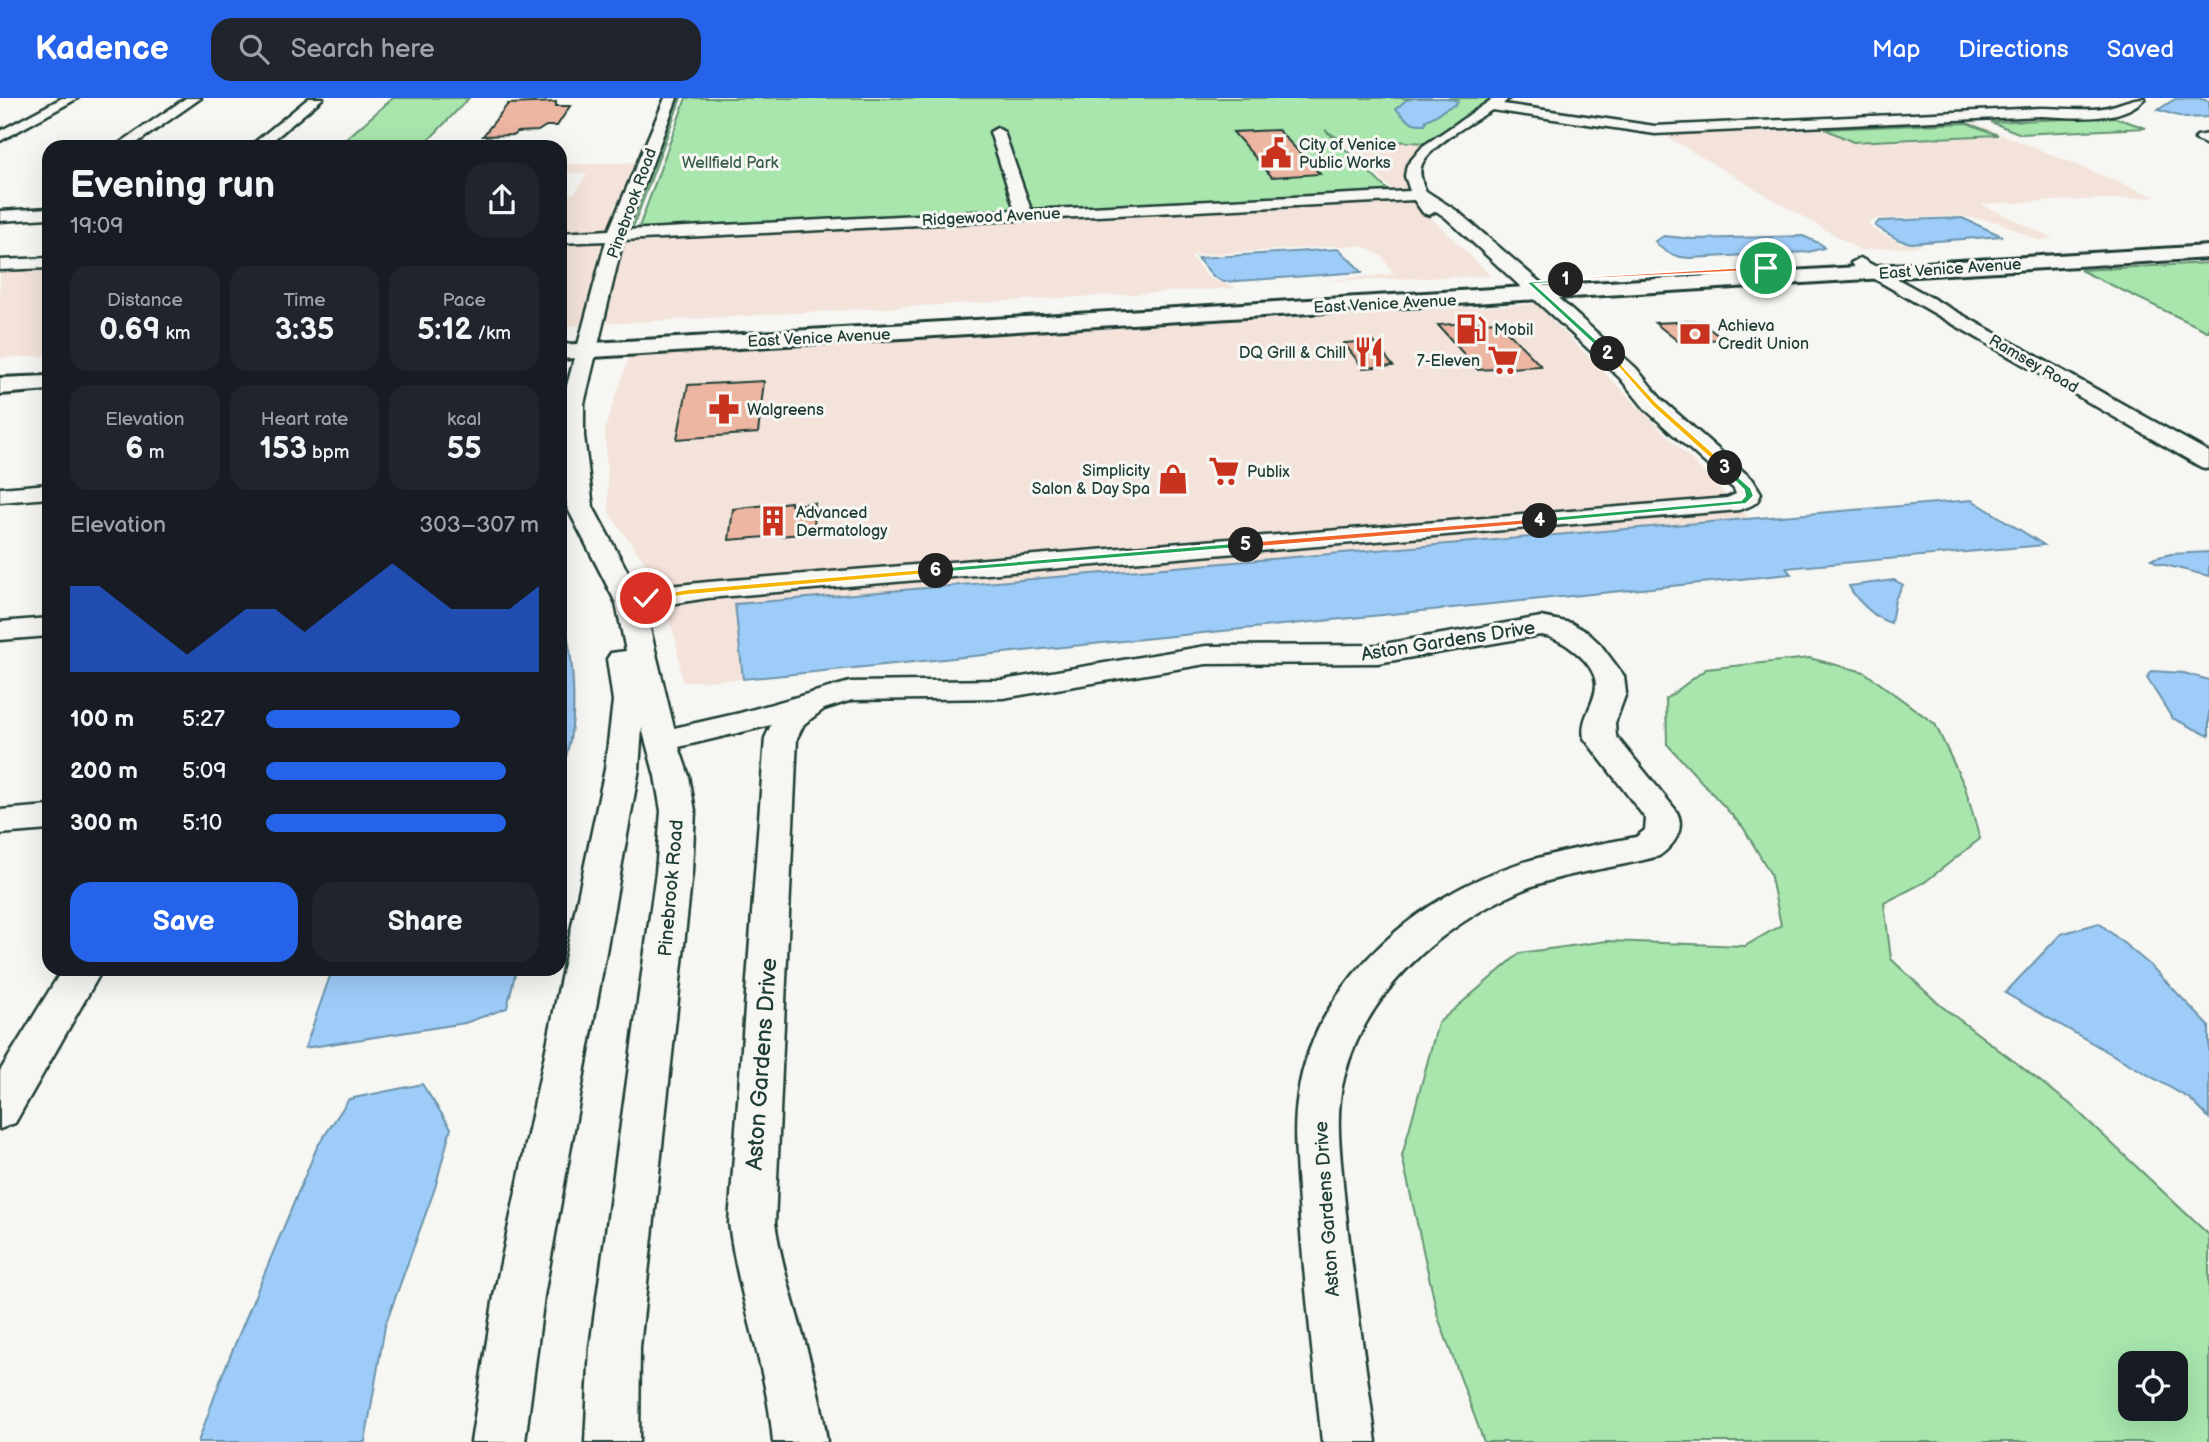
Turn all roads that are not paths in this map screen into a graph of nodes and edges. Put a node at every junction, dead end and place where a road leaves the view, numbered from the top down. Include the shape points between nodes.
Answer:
1 (54, 98) edge
2 (72, 98) edge
3 (195, 98) edge
4 (317, 98) edge
5 (671, 98) edge
6 (1545, 98) edge
7 (2056, 98) edge
8 (2139, 98) edge
9 (1497, 102) edge
10 (2098, 113) junction
11 (1651, 114) dead end
12 (37, 117) junction
13 (18, 118) junction
14 (0, 127) edge
15 (997, 132) dead end
16 (0, 138) edge
17 (132, 140) edge
18 (265, 140) edge
19 (1422, 195) junction
20 (42, 200) edge
21 (42, 214) edge
22 (19, 215) junction
23 (1025, 215) junction
24 (0, 216) edge
25 (615, 235) junction
26 (567, 238) edge
27 (2209, 241) edge
28 (2209, 249) edge
29 (42, 263) edge
30 (0, 265) edge
31 (1869, 268) junction
32 (1525, 289) junction
33 (1054, 317) junction
34 (567, 341) edge
35 (587, 345) junction
36 (567, 350) edge
37 (42, 370) edge
38 (0, 373) edge
39 (567, 377) edge
40 (42, 383) edge
41 (0, 386) edge
42 (567, 431) edge
43 (567, 441) edge
44 (2209, 462) edge
45 (42, 492) edge
46 (0, 495) edge
47 (567, 525) edge
48 (630, 603) junction
49 (42, 628) edge
50 (0, 631) edge
51 (763, 730) junction
52 (661, 741) junction
53 (42, 819) edge
54 (0, 822) edge
55 (78, 976) edge
56 (2, 1105) edge
57 (498, 1442) edge
58 (612, 1442) edge
59 (800, 1442) edge
60 (1349, 1442) edge

1 - 13 street
2 - 12 street
3 - 17 street
4 - 18 street
5 - 25 street, Pinebrook Road
6 - 11 street via 1543,102 1551,109 1632,122
7 - 10 street
8 - 10 street via 2126,108
9 - 10 street via 1656,130
9 - 19 street via 1416,160 1413,178
12 - 13 street
12 - 16 street
13 - 14 street
15 - 23 street
19 - 23 street, Ridgewood Avenue
19 - 32 street via 1443,226
20 - 22 street
21 - 22 street
22 - 24 street
23 - 25 street, Ridgewood Avenue
25 - 26 street, Ridgewood Avenue
25 - 35 street, Pinebrook Road
27 - 31 main road, East Venice Avenue
28 - 31 main road, East Venice Avenue
29 - 30 street
31 - 32 main road, East Venice Avenue
31 - 44 street, Ramsey Road
32 - 33 main road, East Venice Avenue
32 - 33 main road, East Venice Avenue via 1228,300
32 - 48 street via 1611,371 1639,387 1744,485 1747,499 1716,506 688,592
33 - 35 main road, East Venice Avenue
33 - 35 main road, East Venice Avenue via 918,331
34 - 35 main road, East Venice Avenue
35 - 36 main road, East Venice Avenue
35 - 39 street, Pinebrook Road
35 - 42 street, Pinebrook Road
37 - 38 main road
40 - 41 main road
43 - 48 street, Pinebrook Road via 580,507
45 - 46 street
47 - 57 street via 607,602 620,646 629,701 628,732 519,1296
48 - 52 street, Pinebrook Road
49 - 50 street
51 - 52 street
51 - 59 street, Aston Gardens Drive via 752,1223 760,1277 789,1368
51 - 60 street, Aston Gardens Drive via 783,731 795,714 820,699 859,691 1003,689 1206,655 1398,652 1541,626 1573,634 1588,647 1612,687 1596,728 1606,748 1663,817 1658,840 1646,847 1508,882 1442,919 1372,977 1338,1029 1327,1061 1319,1099 1318,1143
52 - 58 street, Pinebrook Road via 675,792 677,839 615,1347
53 - 54 street
55 - 56 street

